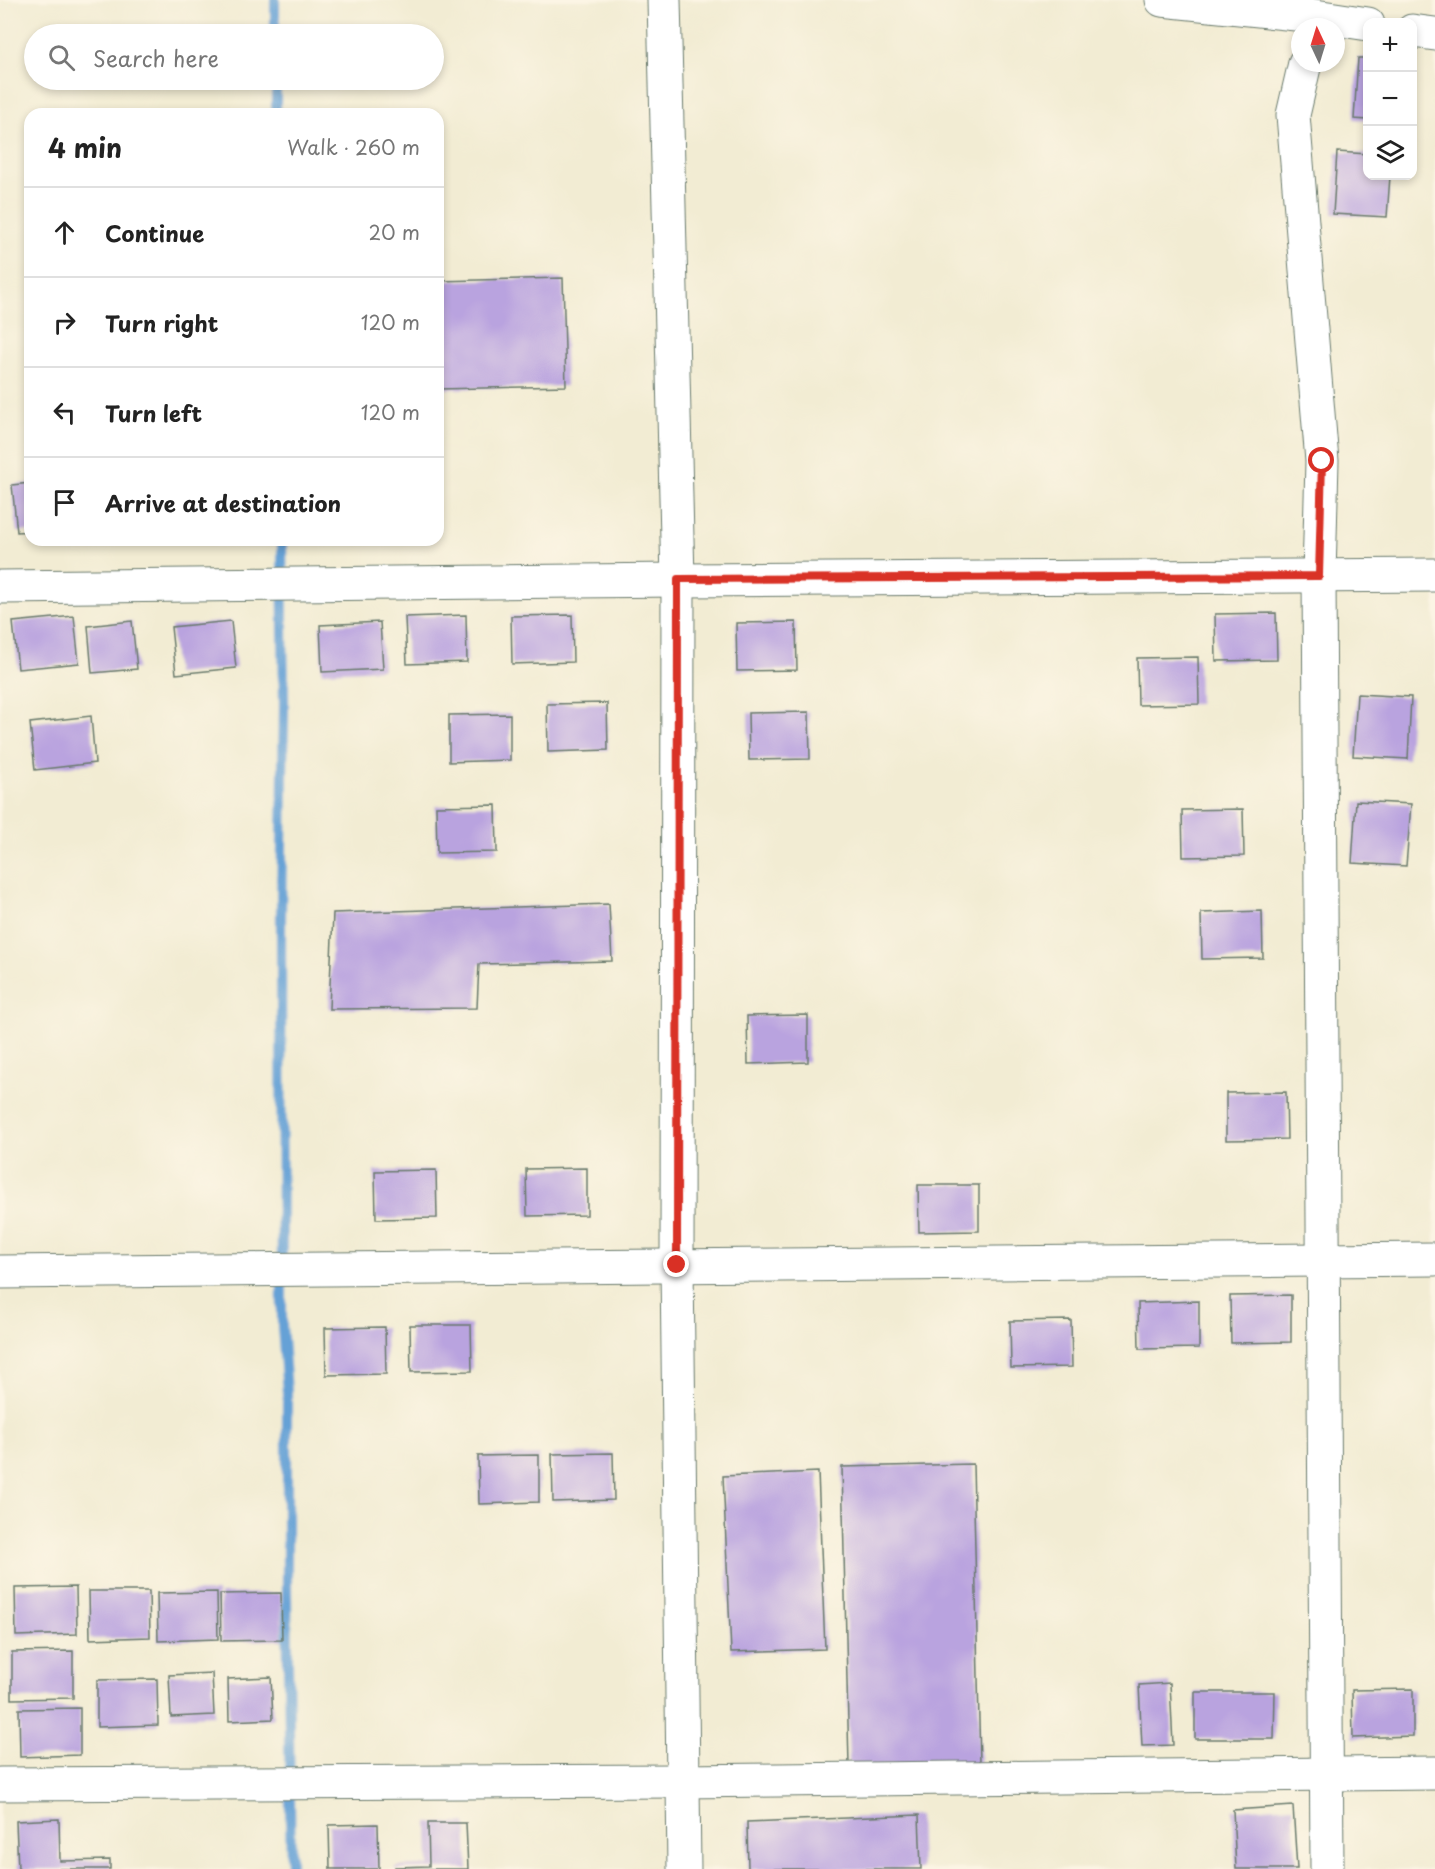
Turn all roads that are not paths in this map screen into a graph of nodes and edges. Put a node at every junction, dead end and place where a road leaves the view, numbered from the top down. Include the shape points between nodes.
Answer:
1 (664, 0) edge
2 (1162, 0) edge
3 (1291, 19) edge
4 (1345, 23) edge
5 (1363, 24) edge
6 (1417, 32) edge
7 (1435, 34) edge
8 (1303, 72) edge
9 (1435, 575) edge
10 (1319, 576) junction
11 (678, 579) junction
12 (0, 587) edge
13 (1435, 1259) edge
14 (1323, 1261) junction
15 (677, 1265) junction
16 (0, 1272) edge
17 (1326, 1773) junction
18 (1435, 1773) edge
19 (683, 1781) junction
20 (0, 1784) edge
21 (684, 1869) edge
22 (1327, 1869) edge

1 - 11 street
2 - 3 street
4 - 5 street
6 - 7 street
8 - 10 street via 1293,115 1322,461
9 - 10 street
10 - 11 street
10 - 14 street
11 - 12 street
11 - 15 street
13 - 14 street
14 - 15 street
14 - 17 street
15 - 16 street
15 - 19 street
17 - 18 street
17 - 19 street
17 - 22 street
19 - 20 street
19 - 21 street

